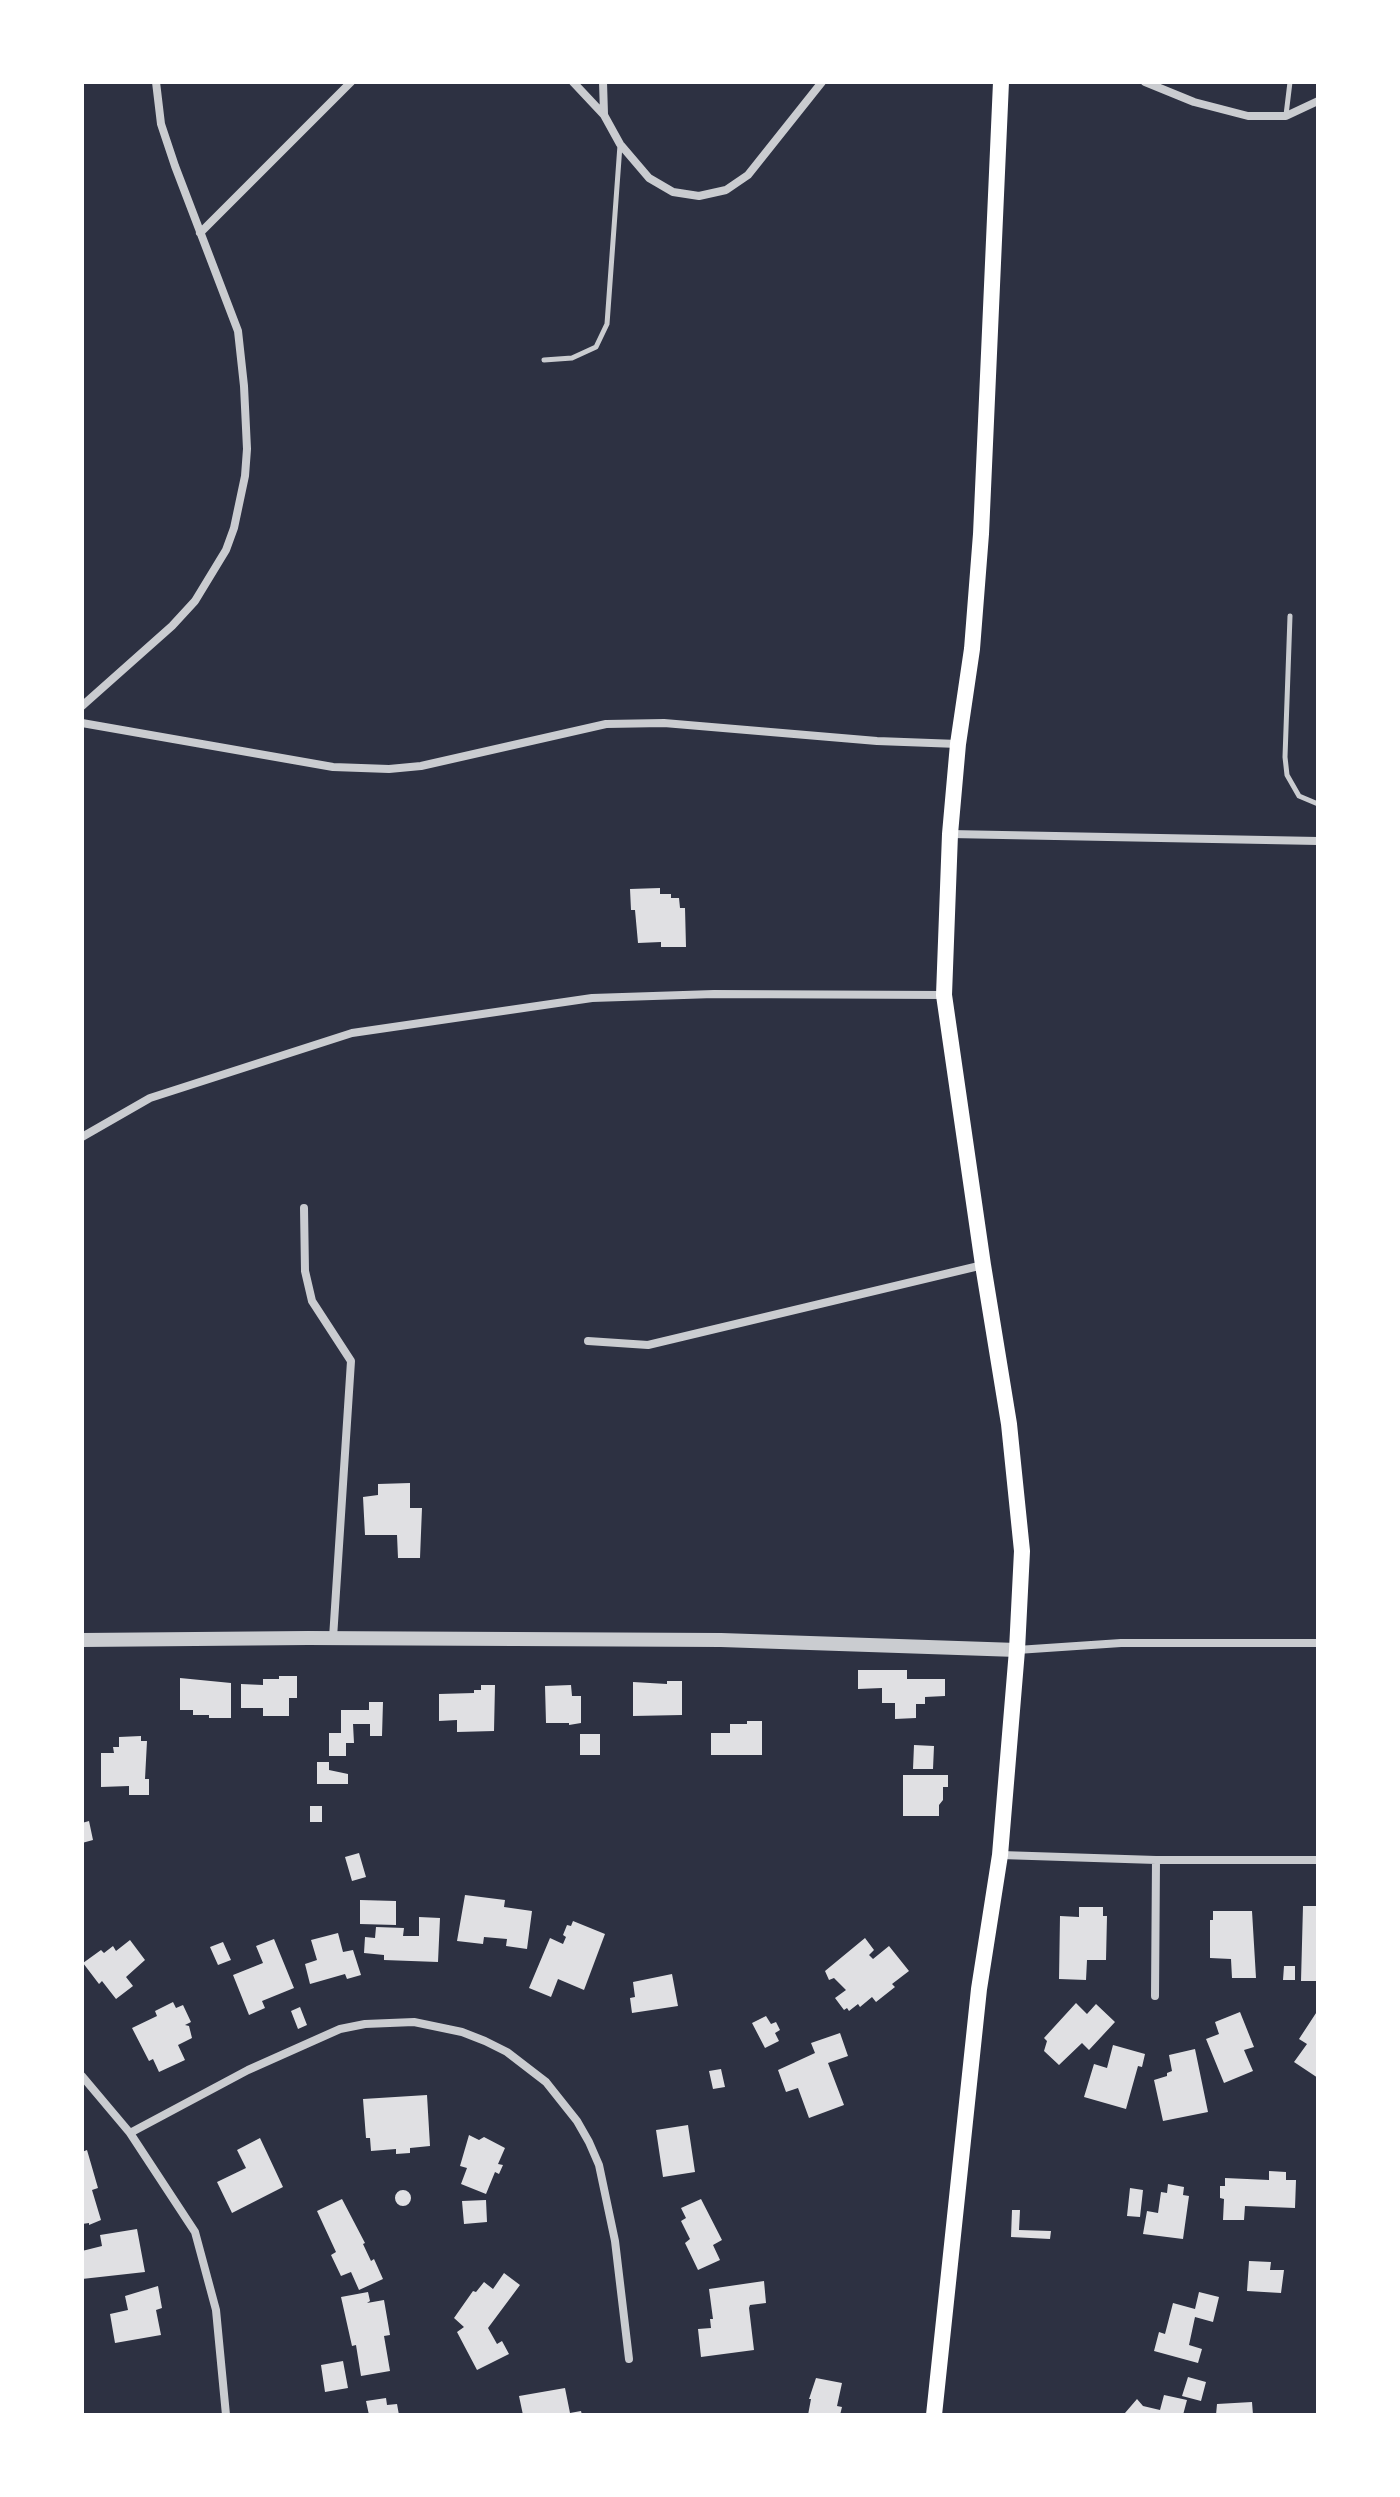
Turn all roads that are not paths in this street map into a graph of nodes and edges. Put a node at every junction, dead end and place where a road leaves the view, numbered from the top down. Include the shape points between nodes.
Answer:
1 (156, 82) edge
2 (351, 82) edge
3 (573, 82) edge
4 (603, 82) edge
5 (822, 82) edge
6 (1001, 82) edge
7 (1145, 82) edge
8 (1290, 82) edge
9 (1318, 101) edge
10 (604, 115) junction
11 (1286, 116) junction
12 (620, 144) junction
13 (200, 233) junction
14 (544, 360) dead end
15 (1290, 616) dead end
16 (82, 706) edge
17 (82, 723) edge
18 (958, 744) junction
19 (1318, 804) edge
20 (950, 834) junction
21 (1318, 841) edge
22 (944, 995) junction
23 (82, 1137) edge
24 (304, 1208) dead end
25 (983, 1265) junction
26 (588, 1341) dead end
27 (333, 1638) junction
28 (82, 1640) edge
29 (1318, 1643) edge
30 (1017, 1650) junction
31 (1000, 1855) junction
32 (1156, 1860) junction
33 (1318, 1860) edge
34 (1155, 1996) dead end
35 (82, 2076) edge
36 (130, 2133) junction
37 (629, 2359) dead end
38 (226, 2415) edge
39 (934, 2415) edge

1 - 13 street via 161,124
2 - 13 street
3 - 10 street
4 - 10 street
5 - 12 street via 748,175 713,195 686,196 660,187
6 - 18 main road via 978,580
7 - 11 street via 1230,113
8 - 11 lane
9 - 11 street
10 - 12 street
12 - 14 lane via 607,324 596,347 572,358
13 - 16 street via 238,331 247,449 234,528 195,601
15 - 19 lane via 1287,775 1299,796
17 - 18 street via 333,767 389,769 606,724 664,723
18 - 20 main road
20 - 21 street
20 - 22 main road
22 - 23 street via 592,998 352,1033 150,1098
22 - 25 main road
24 - 27 street via 305,1271 312,1301 351,1361
25 - 26 street via 648,1345
25 - 30 main road via 1009,1424 1022,1551
27 - 28 street
27 - 30 street via 721,1640
29 - 30 street via 1121,1643
30 - 31 main road
31 - 32 street
31 - 39 main road via 979,1989
32 - 33 street
32 - 34 street
35 - 36 street
36 - 37 street via 248,2070 340,2029 414,2022 485,2041 546,2082 589,2142 615,2241
36 - 38 street via 195,2232 216,2310

